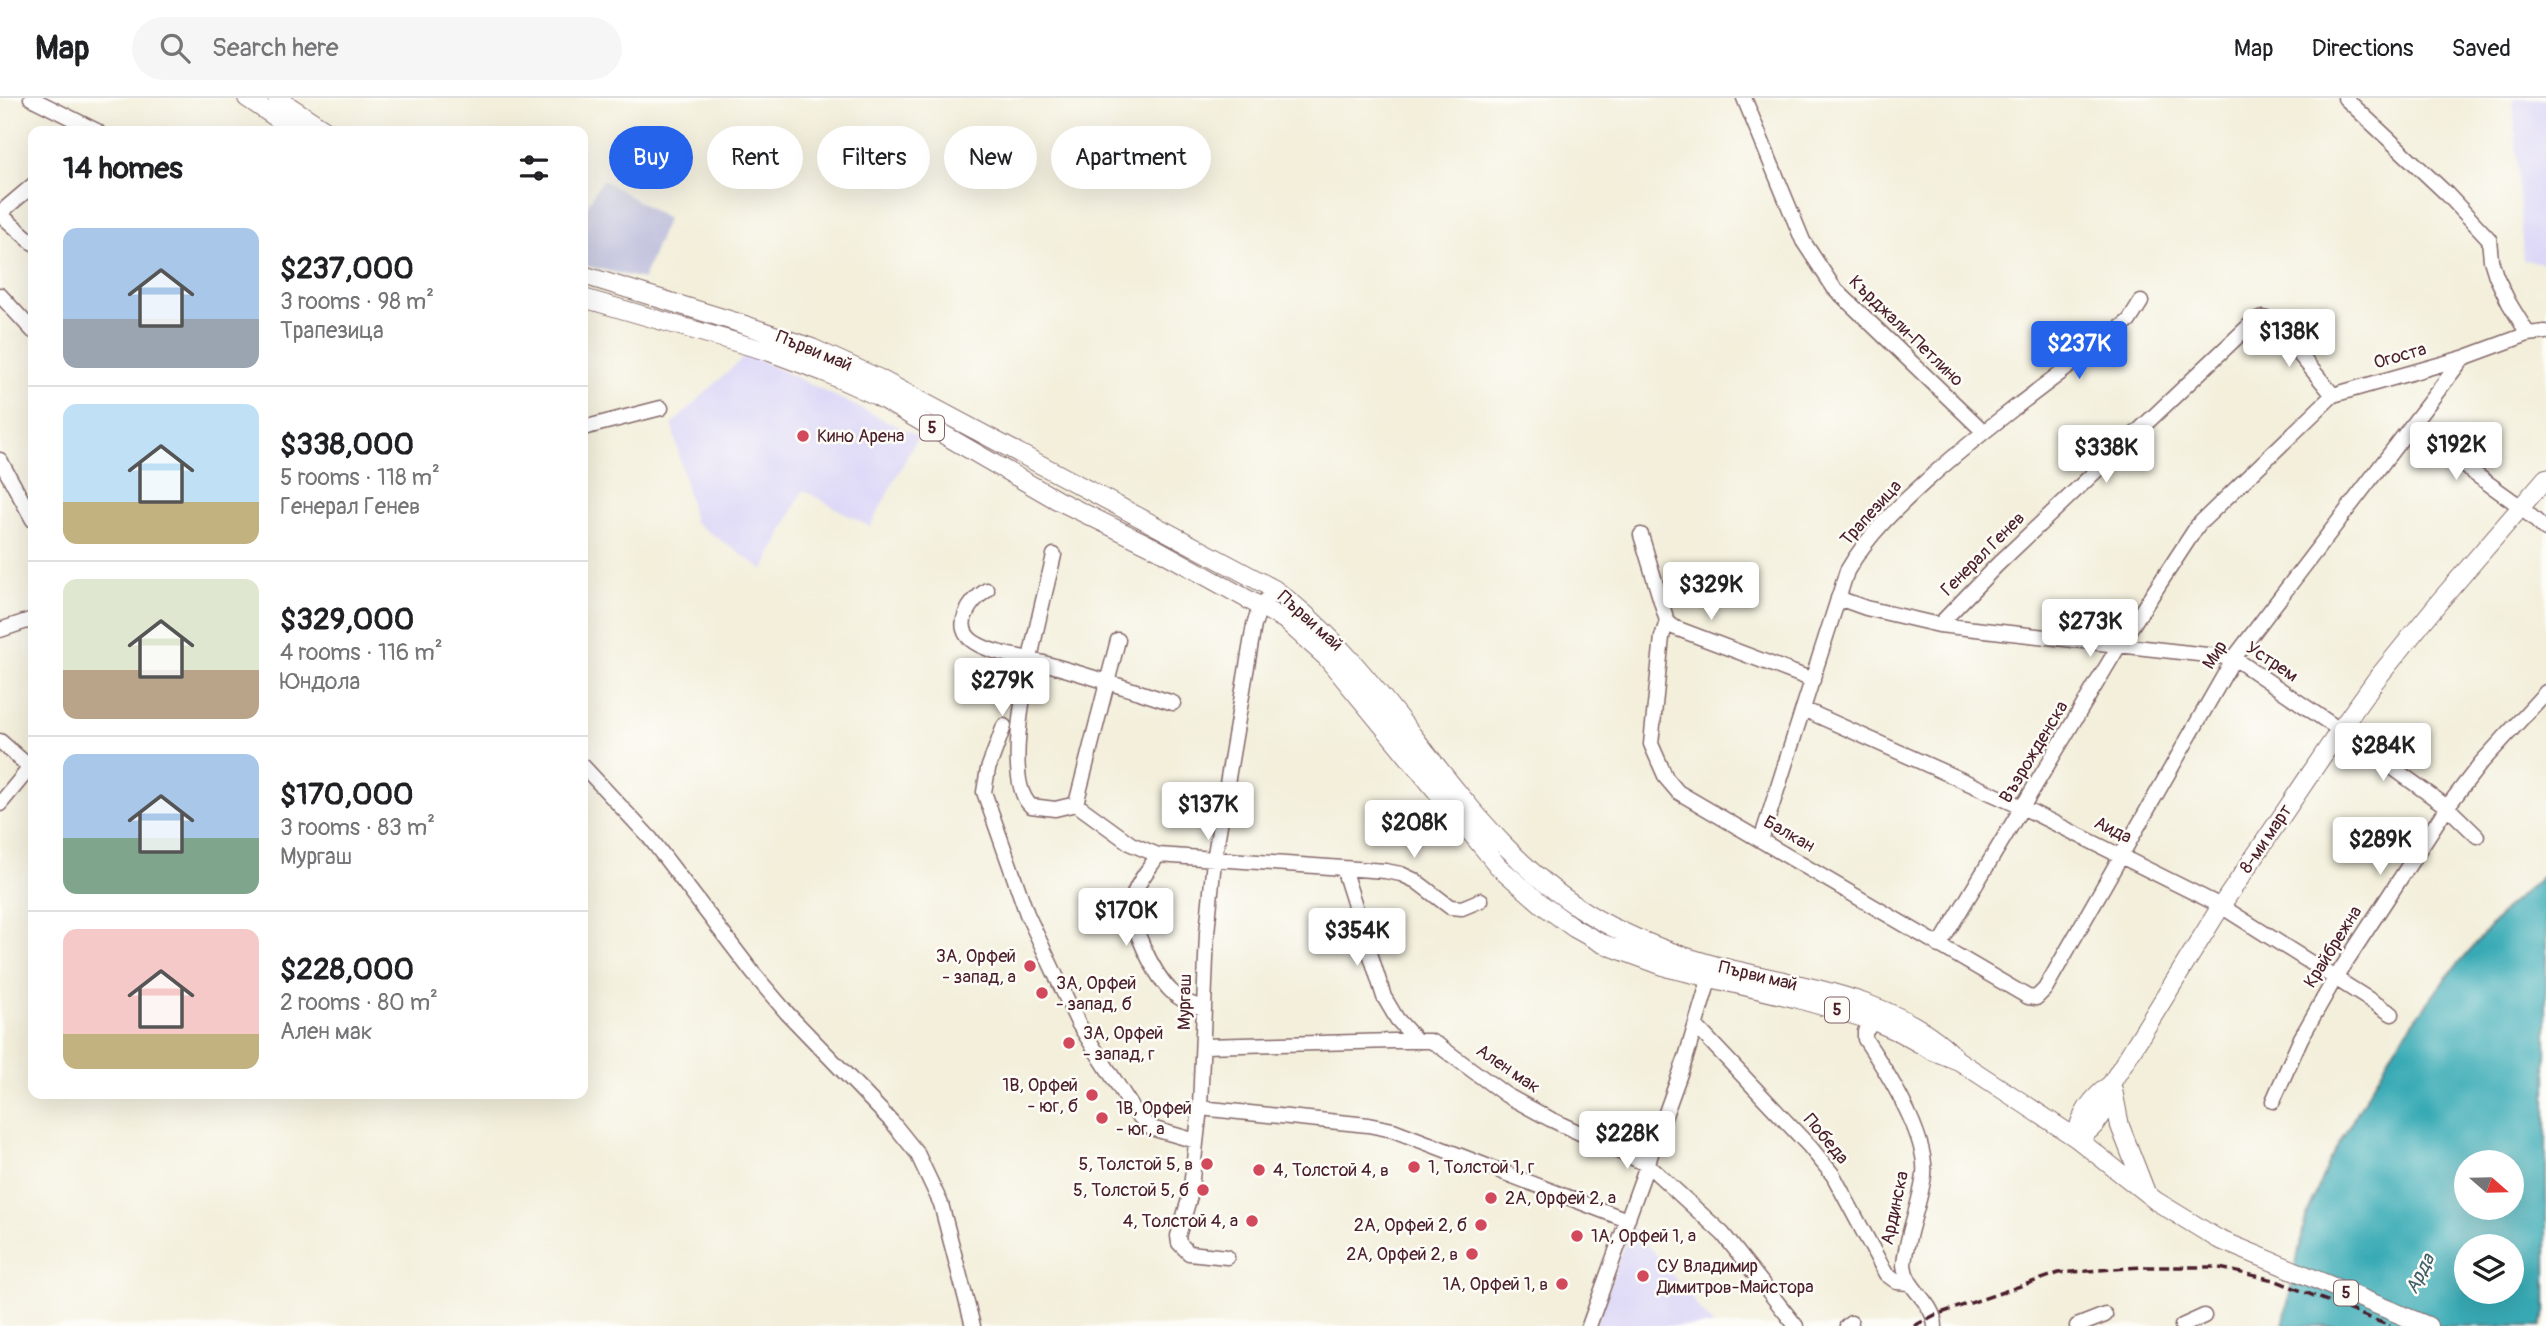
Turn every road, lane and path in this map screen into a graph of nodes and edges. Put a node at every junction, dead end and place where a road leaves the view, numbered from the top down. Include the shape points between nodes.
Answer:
1 (31, 98) edge
2 (247, 98) edge
3 (277, 98) edge
4 (1744, 98) edge
5 (2345, 98) edge
6 (86, 126) edge
7 (289, 126) edge
8 (319, 126) edge
9 (28, 189) edge
10 (0, 213) edge
11 (28, 238) edge
12 (588, 277) edge
13 (611, 284) junction
14 (0, 295) edge
15 (588, 295) edge
16 (588, 298) edge
17 (2141, 302) dead end
18 (28, 326) edge
19 (2546, 332) edge
20 (2528, 334) junction
21 (2463, 358) junction
22 (2333, 395) junction
23 (661, 408) dead end
24 (588, 427) edge
25 (2411, 428) junction
26 (1983, 432) junction
27 (0, 460) edge
28 (2546, 478) edge
29 (26, 493) edge
30 (2521, 507) junction
31 (2546, 530) edge
32 (1641, 535) dead end
33 (1054, 555) dead end
34 (1274, 589) junction
35 (986, 590) dead end
36 (1838, 598) junction
37 (1262, 606) junction
38 (28, 621) edge
39 (1667, 621) junction
40 (1939, 625) junction
41 (0, 630) edge
42 (1118, 640) dead end
43 (2120, 645) junction
44 (2234, 658) junction
45 (1030, 659) junction
46 (1812, 680) junction
47 (1106, 682) junction
48 (2546, 692) edge
49 (1173, 703) dead end
50 (1803, 709) junction
51 (1004, 726) dead end
52 (2340, 730) junction
53 (0, 741) edge
54 (28, 764) edge
55 (588, 771) edge
56 (28, 772) edge
57 (0, 804) edge
58 (1076, 804) junction
59 (2446, 807) junction
60 (2024, 808) junction
61 (2477, 836) dead end
62 (1761, 840) junction
63 (1158, 855) junction
64 (2122, 855) junction
65 (1214, 860) junction
66 (1343, 867) junction
67 (1481, 900) dead end
68 (2221, 906) junction
69 (1939, 946) junction
70 (1711, 972) junction
71 (2334, 979) junction
72 (2036, 998) joint
73 (1204, 1008) junction
74 (2392, 1014) dead end
75 (1874, 1021) junction
76 (1696, 1026) junction
77 (1417, 1041) junction
78 (1204, 1046) junction
79 (1959, 1061) junction
80 (2111, 1084) junction
81 (2273, 1101) dead end
82 (2090, 1104) junction
83 (1200, 1108) junction
84 (2049, 1120) junction
85 (2076, 1138) junction
86 (1196, 1141) junction
87 (1648, 1164) junction
88 (2146, 1193) junction
89 (1627, 1220) junction
90 (1227, 1257) dead end
91 (1909, 1283) junction
92 (2105, 1315) dead end
93 (2204, 1316) dead end
94 (973, 1326) edge
95 (1589, 1326) edge
96 (1796, 1326) edge
97 (1935, 1326) edge
98 (2077, 1326) edge
99 (2182, 1326) edge
100 (2428, 1326) edge

1 - 6 street
2 - 7 main road
3 - 8 main road
4 - 26 street, Кърджали-Петлино via 1803,241 1826,278
5 - 20 street via 2489,239 2496,276
9 - 10 street
10 - 11 street
12 - 13 main road, Първи май / 5
13 - 15 street
13 - 34 main road, Първи май / 5 via 812,348 878,378
14 - 18 street
16 - 37 main road, Първи май / 5 via 770,352 866,391 1058,500
17 - 26 street, Трапезица via 2129,321
19 - 20 street, Огоста
20 - 21 street, Огоста
21 - 22 street, Огоста
21 - 25 street, Мир
22 - 40 street, Генерал Генев via 2272,321 2254,321
22 - 43 street, Възрожденска via 2199,525
23 - 24 street
25 - 30 street
25 - 44 street, Мир
26 - 36 street, Трапезица via 1874,533 1847,571
27 - 29 street
28 - 30 main road, 8-ми март
30 - 31 street
30 - 52 main road, 8-ми март via 2432,610
32 - 39 street
33 - 45 street
34 - 37 street, Мургаш
34 - 70 main road, Първи май / 5 via 1339,645 1481,821 1553,891 1631,936
35 - 45 street via 967,609 965,631 982,646
36 - 40 street, Устрем
36 - 46 street, Трапезица
37 - 65 street, Мургаш via 1254,625
37 - 70 main road, Първи май / 5 via 1326,657 1468,832 1520,886 1601,943 1643,960
38 - 41 street
39 - 46 street
39 - 62 street, Балкан via 1651,744 1666,778 1678,792
40 - 43 street, Устрем
42 - 47 street
43 - 44 street, Устрем
43 - 60 street, Възрожденска
44 - 52 street, Устрем
44 - 64 street, Мир
45 - 47 street
45 - 58 street via 1018,737 1021,792 1031,806 1041,809
46 - 50 street, Трапезица
47 - 49 street
47 - 58 street
48 - 59 street, Крайбрежна
50 - 60 street, Аида
50 - 62 street, Трапезица
51 - 86 street via 984,792 1027,914 1078,1023 1135,1112 1151,1128
52 - 59 street, Устрем
52 - 68 main road, 8-ми март
53 - 54 street
55 - 94 street via 642,829 787,1013 917,1153 940,1204
56 - 57 street
58 - 63 street via 1131,844
59 - 61 street, Устрем
59 - 71 street, Крайбрежна
60 - 64 street, Аида
60 - 69 street, Възрожденска
62 - 69 street, Балкан
63 - 65 street
63 - 73 street via 1132,898 1136,926 1162,981 1177,996
64 - 68 street, Аида
64 - 72 street, Мир
65 - 66 street
65 - 73 street, Мургаш
66 - 67 street via 1401,874 1450,907 1462,908
66 - 77 street via 1384,997
68 - 71 street, Аида
68 - 80 main road, 8-ми март
69 - 72 street, Балкан
70 - 75 main road, Първи май / 5
70 - 76 street
70 - 79 main road, Първи май / 5 via 1828,992 1881,1010 1938,1039
71 - 74 street, Аида
71 - 81 street, Крайбрежна
73 - 78 street, Мургаш
75 - 79 main road, Първи май / 5
75 - 91 street, Ардинска via 1865,1039 1910,1116 1923,1148 1924,1175 1905,1255
76 - 87 street
76 - 91 street, Победа via 1832,1175 1886,1274
77 - 78 street, Ален мак
77 - 87 street, Ален мак via 1438,1045 1506,1095 1550,1119
78 - 83 street, Мургаш
79 - 84 main road, Първи май / 5
80 - 82 main road
80 - 85 main road via 2099,1122
80 - 88 main road via 2120,1126
82 - 84 main road
82 - 85 main road
83 - 86 street, Мургаш
83 - 89 street via 1393,1130
84 - 85 main road, Първи май / 5
85 - 88 main road, Първи май / 5
86 - 90 street, Мургаш via 1179,1243 1189,1253
87 - 89 street
87 - 96 street, Ален мак via 1723,1234
88 - 100 main road, Първи май / 5 via 2218,1239
89 - 95 street
91 - 97 street via 1935,1315
92 - 98 street
93 - 99 street

